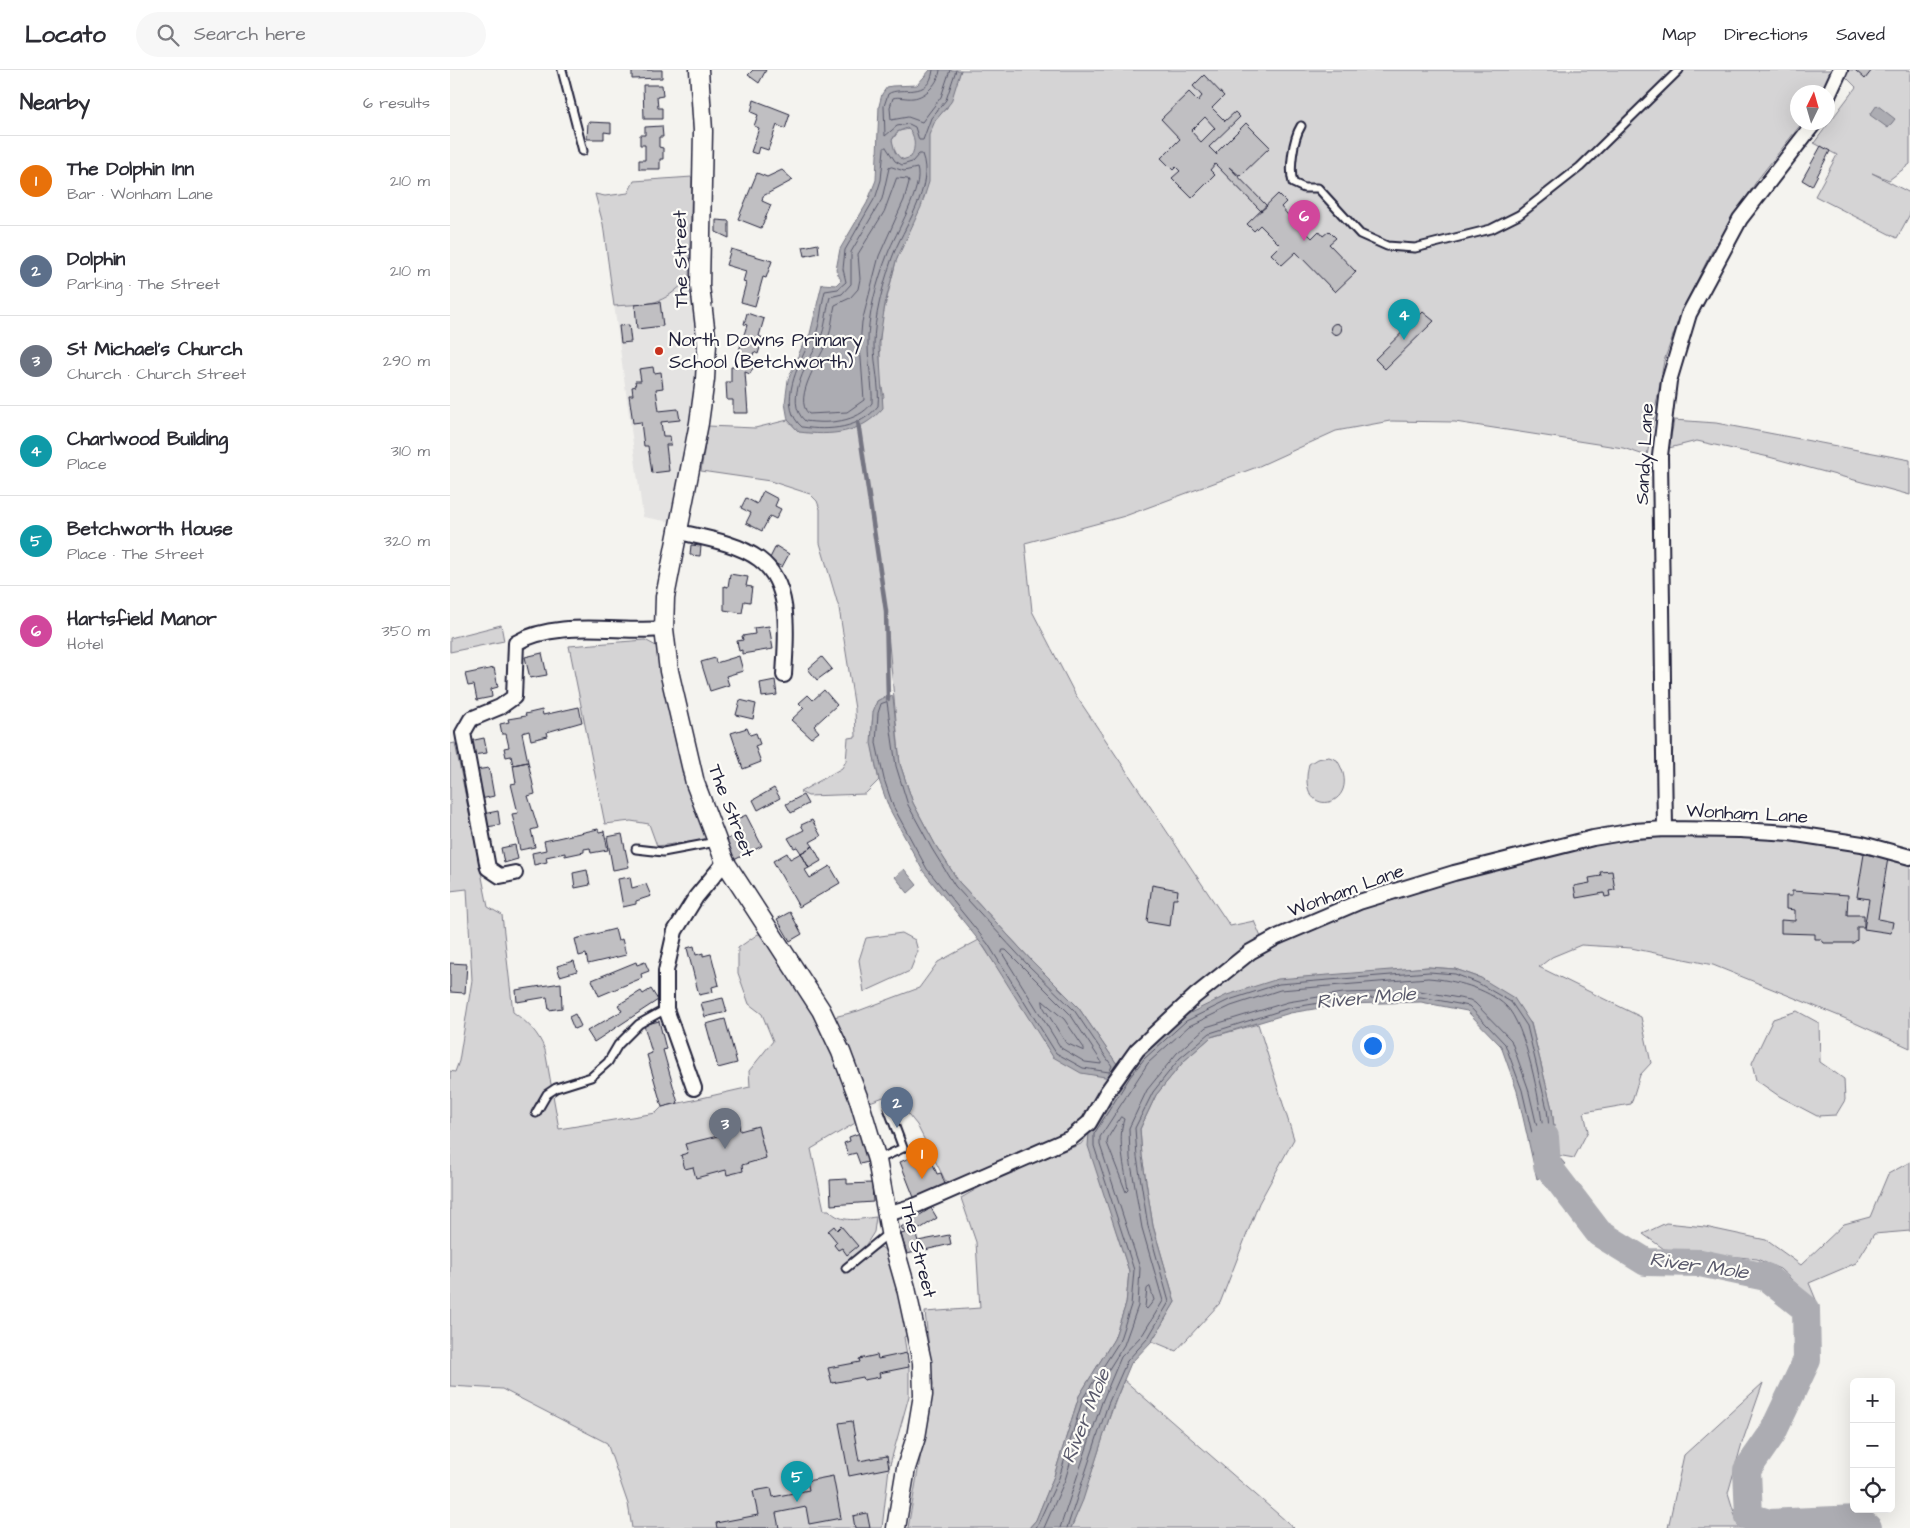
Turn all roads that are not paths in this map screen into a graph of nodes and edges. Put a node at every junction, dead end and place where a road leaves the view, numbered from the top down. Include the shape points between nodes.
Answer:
1 (562, 70) edge
2 (699, 70) edge
3 (1679, 70) edge
4 (1840, 70) edge
5 (1833, 85) edge
6 (1301, 126) dead end
7 (1808, 130) edge
8 (583, 151) dead end
9 (679, 532) junction
10 (664, 629) junction
11 (784, 675) dead end
12 (1665, 829) junction
13 (716, 842) junction
14 (636, 849) dead end
15 (1910, 857) edge
16 (725, 862) junction
17 (515, 873) dead end
18 (666, 1009) junction
19 (694, 1088) dead end
20 (888, 1108) dead end
21 (536, 1113) dead end
22 (877, 1160) junction
23 (888, 1223) junction
24 (846, 1268) dead end
25 (896, 1528) edge

1 - 8 lane
2 - 9 street, The Street via 703,131 700,286 707,344 706,379
3 - 6 lane via 1587,161 1519,214 1491,229 1415,248 1388,246 1360,234 1318,188 1304,188 1293,183 1293,160 1297,132
4 - 5 street
7 - 12 street, Sandy Lane via 1740,219 1689,314 1669,381 1660,456
9 - 10 street, The Street via 665,597
9 - 11 street via 735,547 759,559 771,572 783,598 786,630
10 - 13 street, The Street via 669,671 695,783
10 - 17 street via 558,630 531,634 516,643 514,697 500,707 471,719 463,733 488,868 500,876
12 - 15 street, Wonham Lane via 1790,833 1862,844
12 - 23 street, Wonham Lane via 1593,838 1454,873 1359,902 1277,937 1250,952 1195,996 1137,1050 1089,1123 1071,1138 917,1205
13 - 14 lane via 663,852
13 - 16 street, The Street
16 - 18 street via 696,897 675,931 666,971
16 - 22 street, The Street via 821,1010 858,1097
18 - 19 street
18 - 21 lane via 639,1024 618,1045 608,1062 591,1077 547,1094
20 - 22 lane via 904,1148
22 - 23 street, The Street
23 - 24 lane
23 - 25 street, The Street via 922,1362 923,1396

